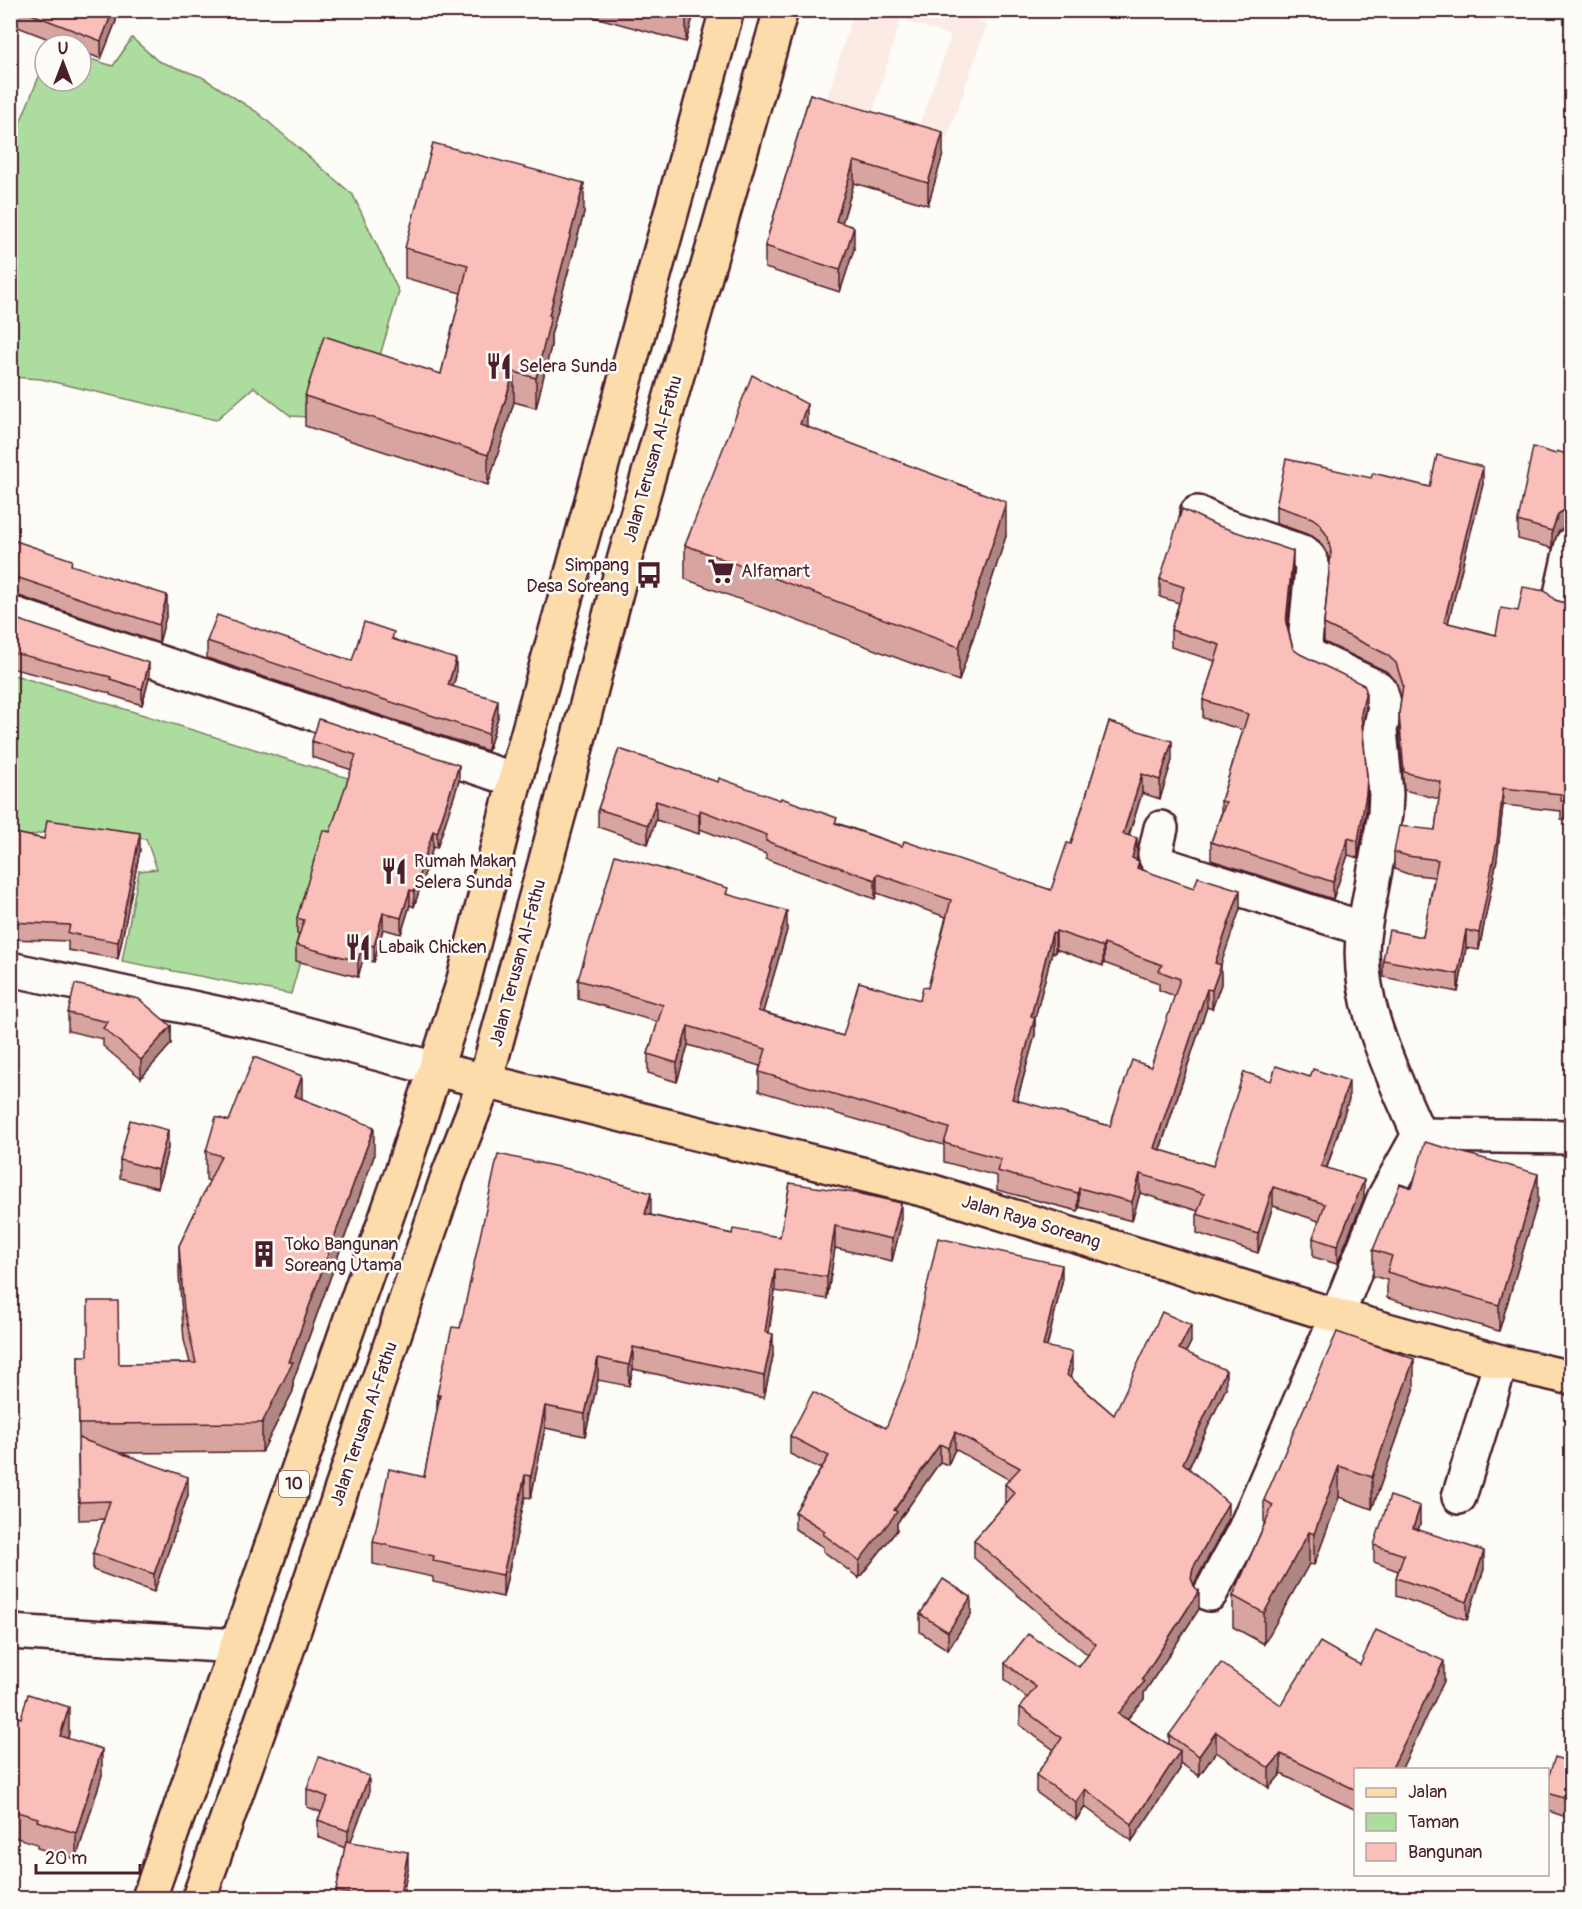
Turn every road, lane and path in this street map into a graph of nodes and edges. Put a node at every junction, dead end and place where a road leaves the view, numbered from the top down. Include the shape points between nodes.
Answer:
1 (727, 10) edge
2 (781, 10) edge
3 (1197, 513) edge
4 (1572, 544) edge
5 (1572, 603) edge
6 (10, 613) edge
7 (516, 780) junction
8 (1161, 828) dead end
9 (1364, 929) junction
10 (10, 969) edge
11 (436, 1069) junction
12 (485, 1082) junction
13 (1419, 1136) junction
14 (1572, 1137) edge
15 (1337, 1316) junction
16 (1501, 1362) junction
17 (1572, 1378) edge
18 (1459, 1497) dead end
19 (1210, 1594) dead end
20 (10, 1632) edge
21 (237, 1647) junction
22 (149, 1899) edge
23 (199, 1899) edge

1 - 7 main road, 10
2 - 12 main road, Jalan Terusan Al-Fathu via 624,561
3 - 9 street via 1305,553 1312,568 1305,642 1308,655 1381,692 1385,707 1380,730 1385,814
4 - 5 street via 1561,594 1561,600
6 - 7 street
7 - 11 main road, 10 via 469,963
8 - 9 street via 1155,854 1165,865
9 - 13 street via 1362,967 1374,1020
10 - 11 street via 272,1024
11 - 12 main road, Jalan Raya Soreang
11 - 21 main road, 10
12 - 15 main road, Jalan Raya Soreang via 930,1191
12 - 23 main road, Jalan Terusan Al-Fathu via 448,1176
13 - 14 street
13 - 15 street via 1385,1196
15 - 16 main road, Jalan Raya Soreang
15 - 19 street via 1244,1531
16 - 17 main road, Jalan Raya Soreang
16 - 18 street
20 - 21 street
21 - 22 main road, 10

